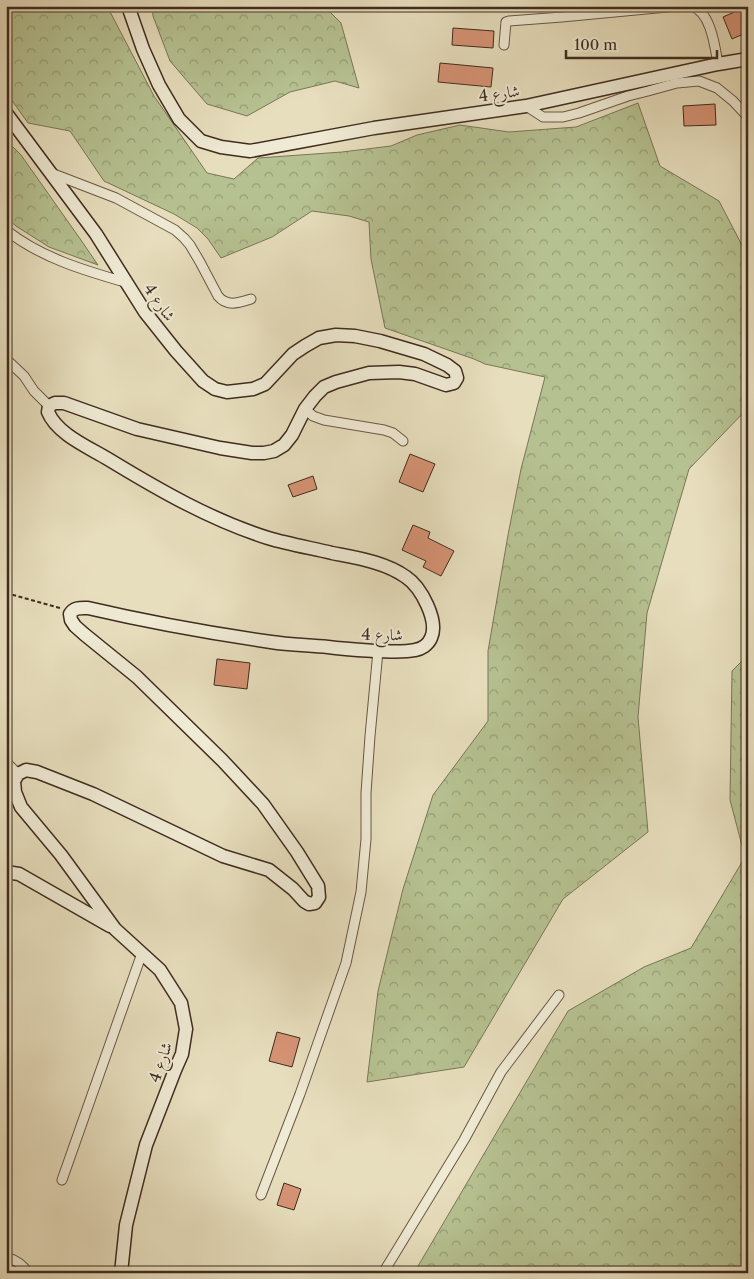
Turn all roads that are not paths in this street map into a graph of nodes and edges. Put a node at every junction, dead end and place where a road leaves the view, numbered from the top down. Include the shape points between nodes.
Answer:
1 (128, 6) edge
2 (678, 6) edge
3 (691, 6) edge
4 (732, 6) edge
5 (725, 8) dead end
6 (504, 45) dead end
7 (748, 60) edge
8 (718, 64) junction
9 (526, 106) junction
10 (6, 113) edge
11 (748, 116) edge
12 (51, 173) junction
13 (6, 230) edge
14 (128, 283) junction
15 (251, 299) dead end
16 (6, 359) edge
17 (49, 406) junction
18 (305, 409) junction
19 (403, 441) dead end
20 (378, 651) junction
21 (6, 762) edge
22 (18, 774) junction
23 (6, 872) edge
24 (114, 929) junction
25 (142, 953) junction
26 (559, 995) dead end
27 (62, 1180) dead end
28 (260, 1196) dead end
29 (6, 1257) edge
30 (28, 1273) edge
31 (121, 1273) edge
32 (383, 1273) edge

1 - 9 street, شارع 4 via 159,85 179,119 201,141 220,147 250,151 374,128
2 - 6 street via 509,20 506,22
3 - 8 street via 702,13 707,22
4 - 5 lane
7 - 8 street, شارع 4
8 - 9 street, شارع 4
9 - 11 street via 543,117 564,117 677,83 699,82 717,88
10 - 12 street, شارع 4
12 - 14 street, شارع 4
12 - 15 street via 116,198 175,230 190,245 222,301 236,304
13 - 14 street via 62,261
14 - 18 street, شارع 4 via 145,312 203,381 227,392 254,389 265,384 305,346 319,338 336,336 380,340 424,354 447,365 455,371 457,378 454,383 446,385 415,374 369,374 324,388
16 - 17 street
17 - 18 street, شارع 4 via 64,403 137,428 252,454 274,451 284,445
17 - 20 street, شارع 4 via 48,412 55,425 82,445 189,505 268,538 359,557 407,577 426,601 433,627 432,638 417,650
18 - 19 street via 324,420 384,430
20 - 22 street, شارع 4 via 273,642 177,627 88,608 76,609 70,614 75,626 137,677 263,804 318,886 319,897 315,903 304,902 269,870 222,856 92,794 37,772 26,770
20 - 28 street via 368,755 361,892 346,963 304,1085
21 - 22 street
22 - 24 street, شارع 4 via 14,781 15,792 21,807
23 - 24 street via 20,874
24 - 25 street, شارع 4
25 - 27 street
25 - 31 street, شارع 4 via 160,970 181,1003 186,1029 182,1054 146,1145 126,1225
26 - 32 street via 501,1072 464,1140
29 - 30 street via 24,1265

